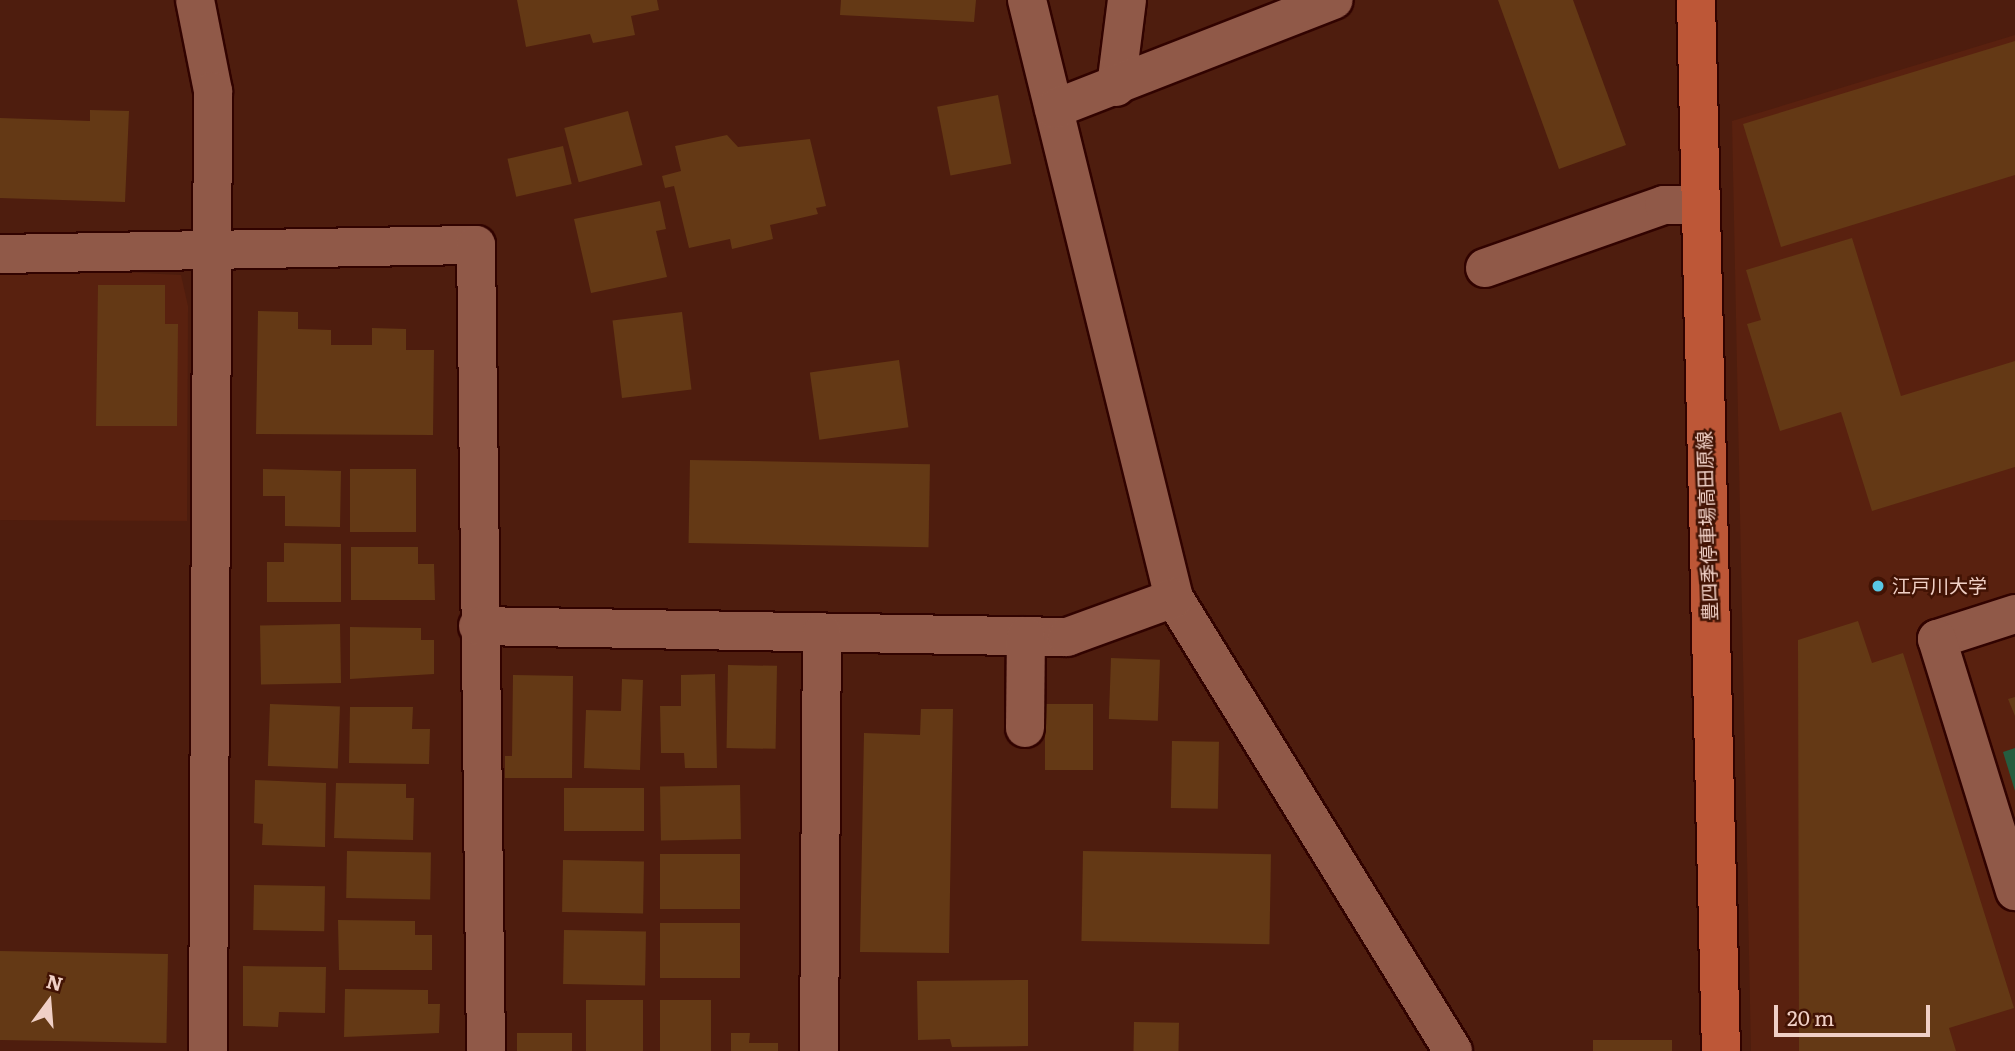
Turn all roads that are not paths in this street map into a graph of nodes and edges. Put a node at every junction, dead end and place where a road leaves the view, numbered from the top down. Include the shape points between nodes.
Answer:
1 (195, 0) edge
2 (1027, 0) edge
3 (1127, 0) edge
4 (1333, 0) edge
5 (1696, 0) edge
6 (1116, 87) junction
7 (1054, 109) junction
8 (1699, 205) junction
9 (211, 253) junction
10 (0, 254) edge
11 (1485, 268) dead end
12 (1174, 598) junction
13 (2015, 614) edge
14 (478, 626) junction
15 (822, 633) junction
16 (1026, 636) junction
17 (1025, 728) dead end
18 (2015, 891) edge
19 (208, 1051) edge
20 (486, 1051) edge
21 (819, 1051) edge
22 (1453, 1051) edge
23 (1721, 1051) edge

1 - 9 street via 213,91
2 - 7 street
3 - 6 street
4 - 6 street via 1201,42
5 - 8 main road, 豊四季停車場高田原線
6 - 7 street
7 - 12 street
8 - 11 street via 1664,205
8 - 23 main road, 豊四季停車場高田原線
9 - 10 street
9 - 14 street via 476,245
9 - 19 street
12 - 16 street via 1067,637
12 - 22 street
13 - 18 street via 1937,639
14 - 15 street
14 - 20 street
15 - 16 street
15 - 21 street
16 - 17 street

